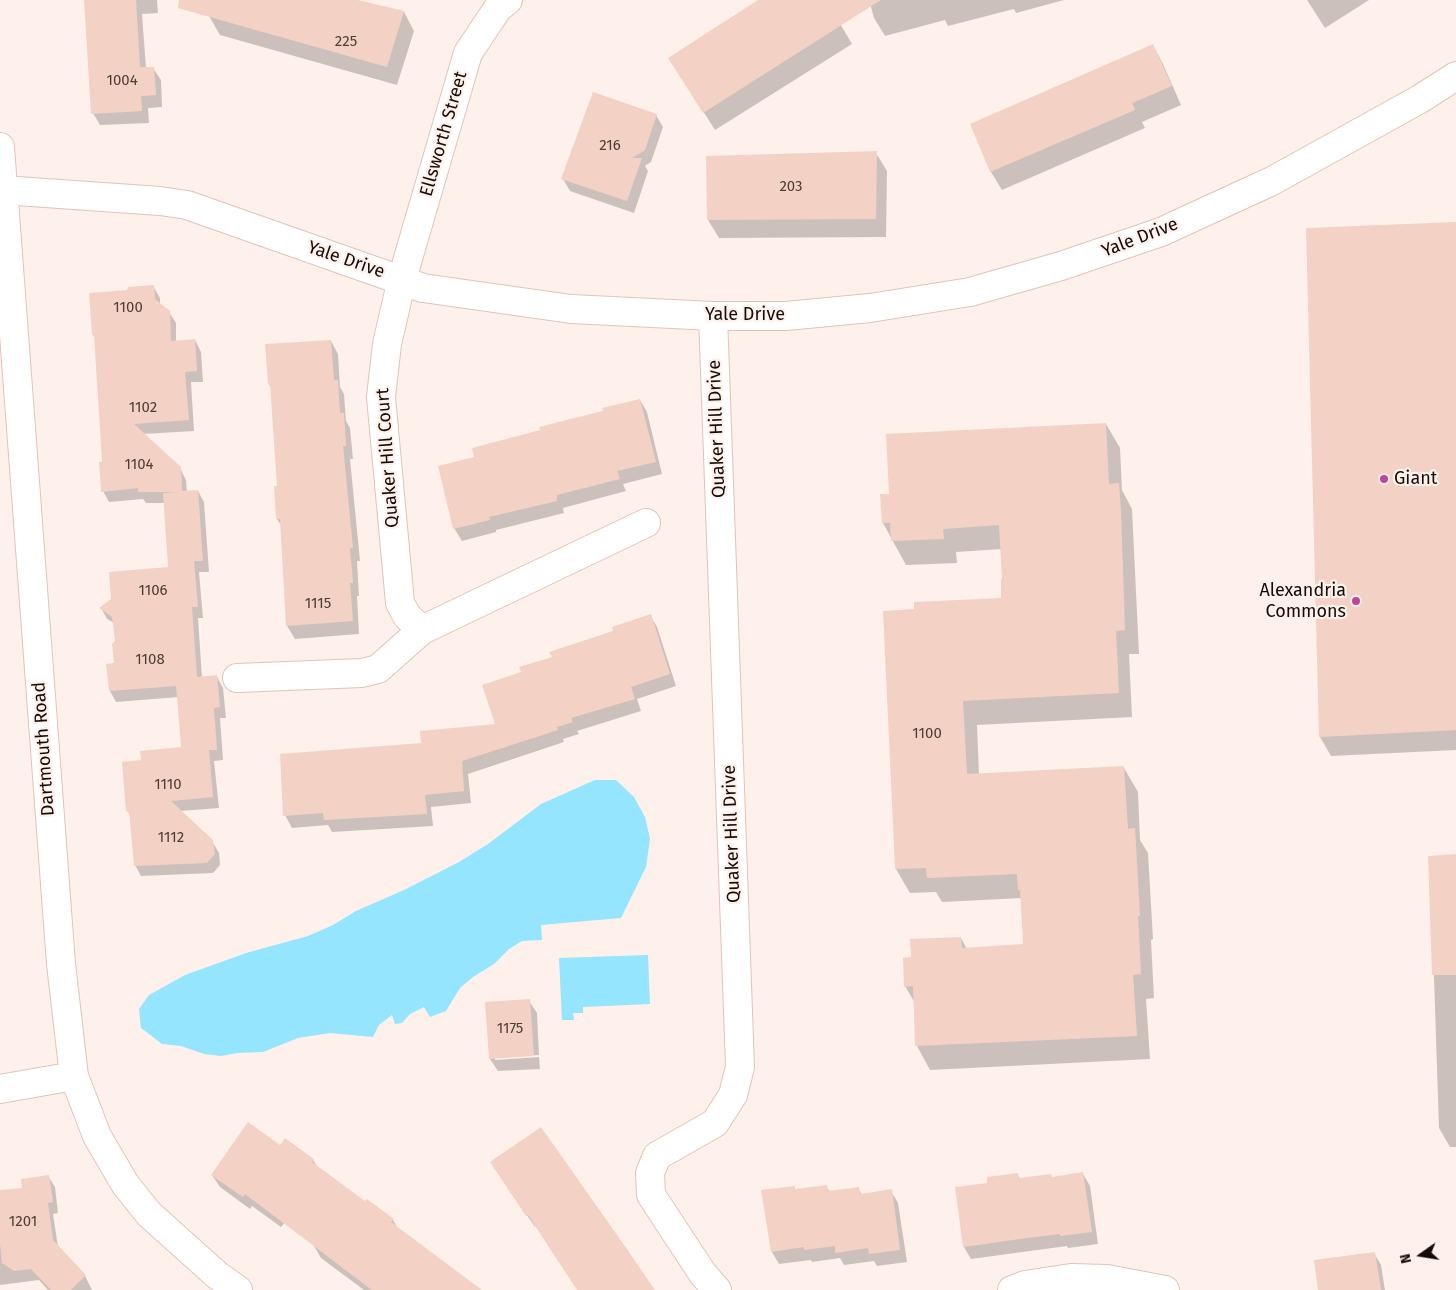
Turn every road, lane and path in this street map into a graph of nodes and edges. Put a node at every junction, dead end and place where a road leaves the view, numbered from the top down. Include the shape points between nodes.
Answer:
1 (508, 0) edge
2 (1456, 76) edge
3 (0, 147) edge
4 (2, 192) edge
5 (402, 279) junction
6 (712, 316) junction
7 (646, 522) dead end
8 (422, 630) junction
9 (237, 678) dead end
10 (74, 1076) junction
11 (0, 1089) edge
12 (238, 1290) edge
13 (717, 1290) edge
14 (1012, 1290) edge
15 (1165, 1290) edge

1 - 5 street, Ellsworth Street via 498,8 468,53
2 - 6 street, Yale Drive via 1272,181 1161,232 1062,266 970,292 870,308 786,316
3 - 4 street, Dartmouth Road
4 - 5 street, Yale Drive via 186,205
4 - 10 street, Dartmouth Road via 60,964
5 - 6 street, Yale Drive via 423,288 571,309
5 - 8 street, Quaker Hill Court via 387,344 381,397 400,603 407,616
6 - 13 street, Quaker Hill Drive via 740,1067 734,1095 715,1123 657,1156 650,1172 651,1195
7 - 8 street
8 - 9 street via 378,669 362,673
10 - 11 street
10 - 12 street, Dartmouth Road via 97,1136 125,1184 149,1214
14 - 15 street via 1071,1278 1107,1279

